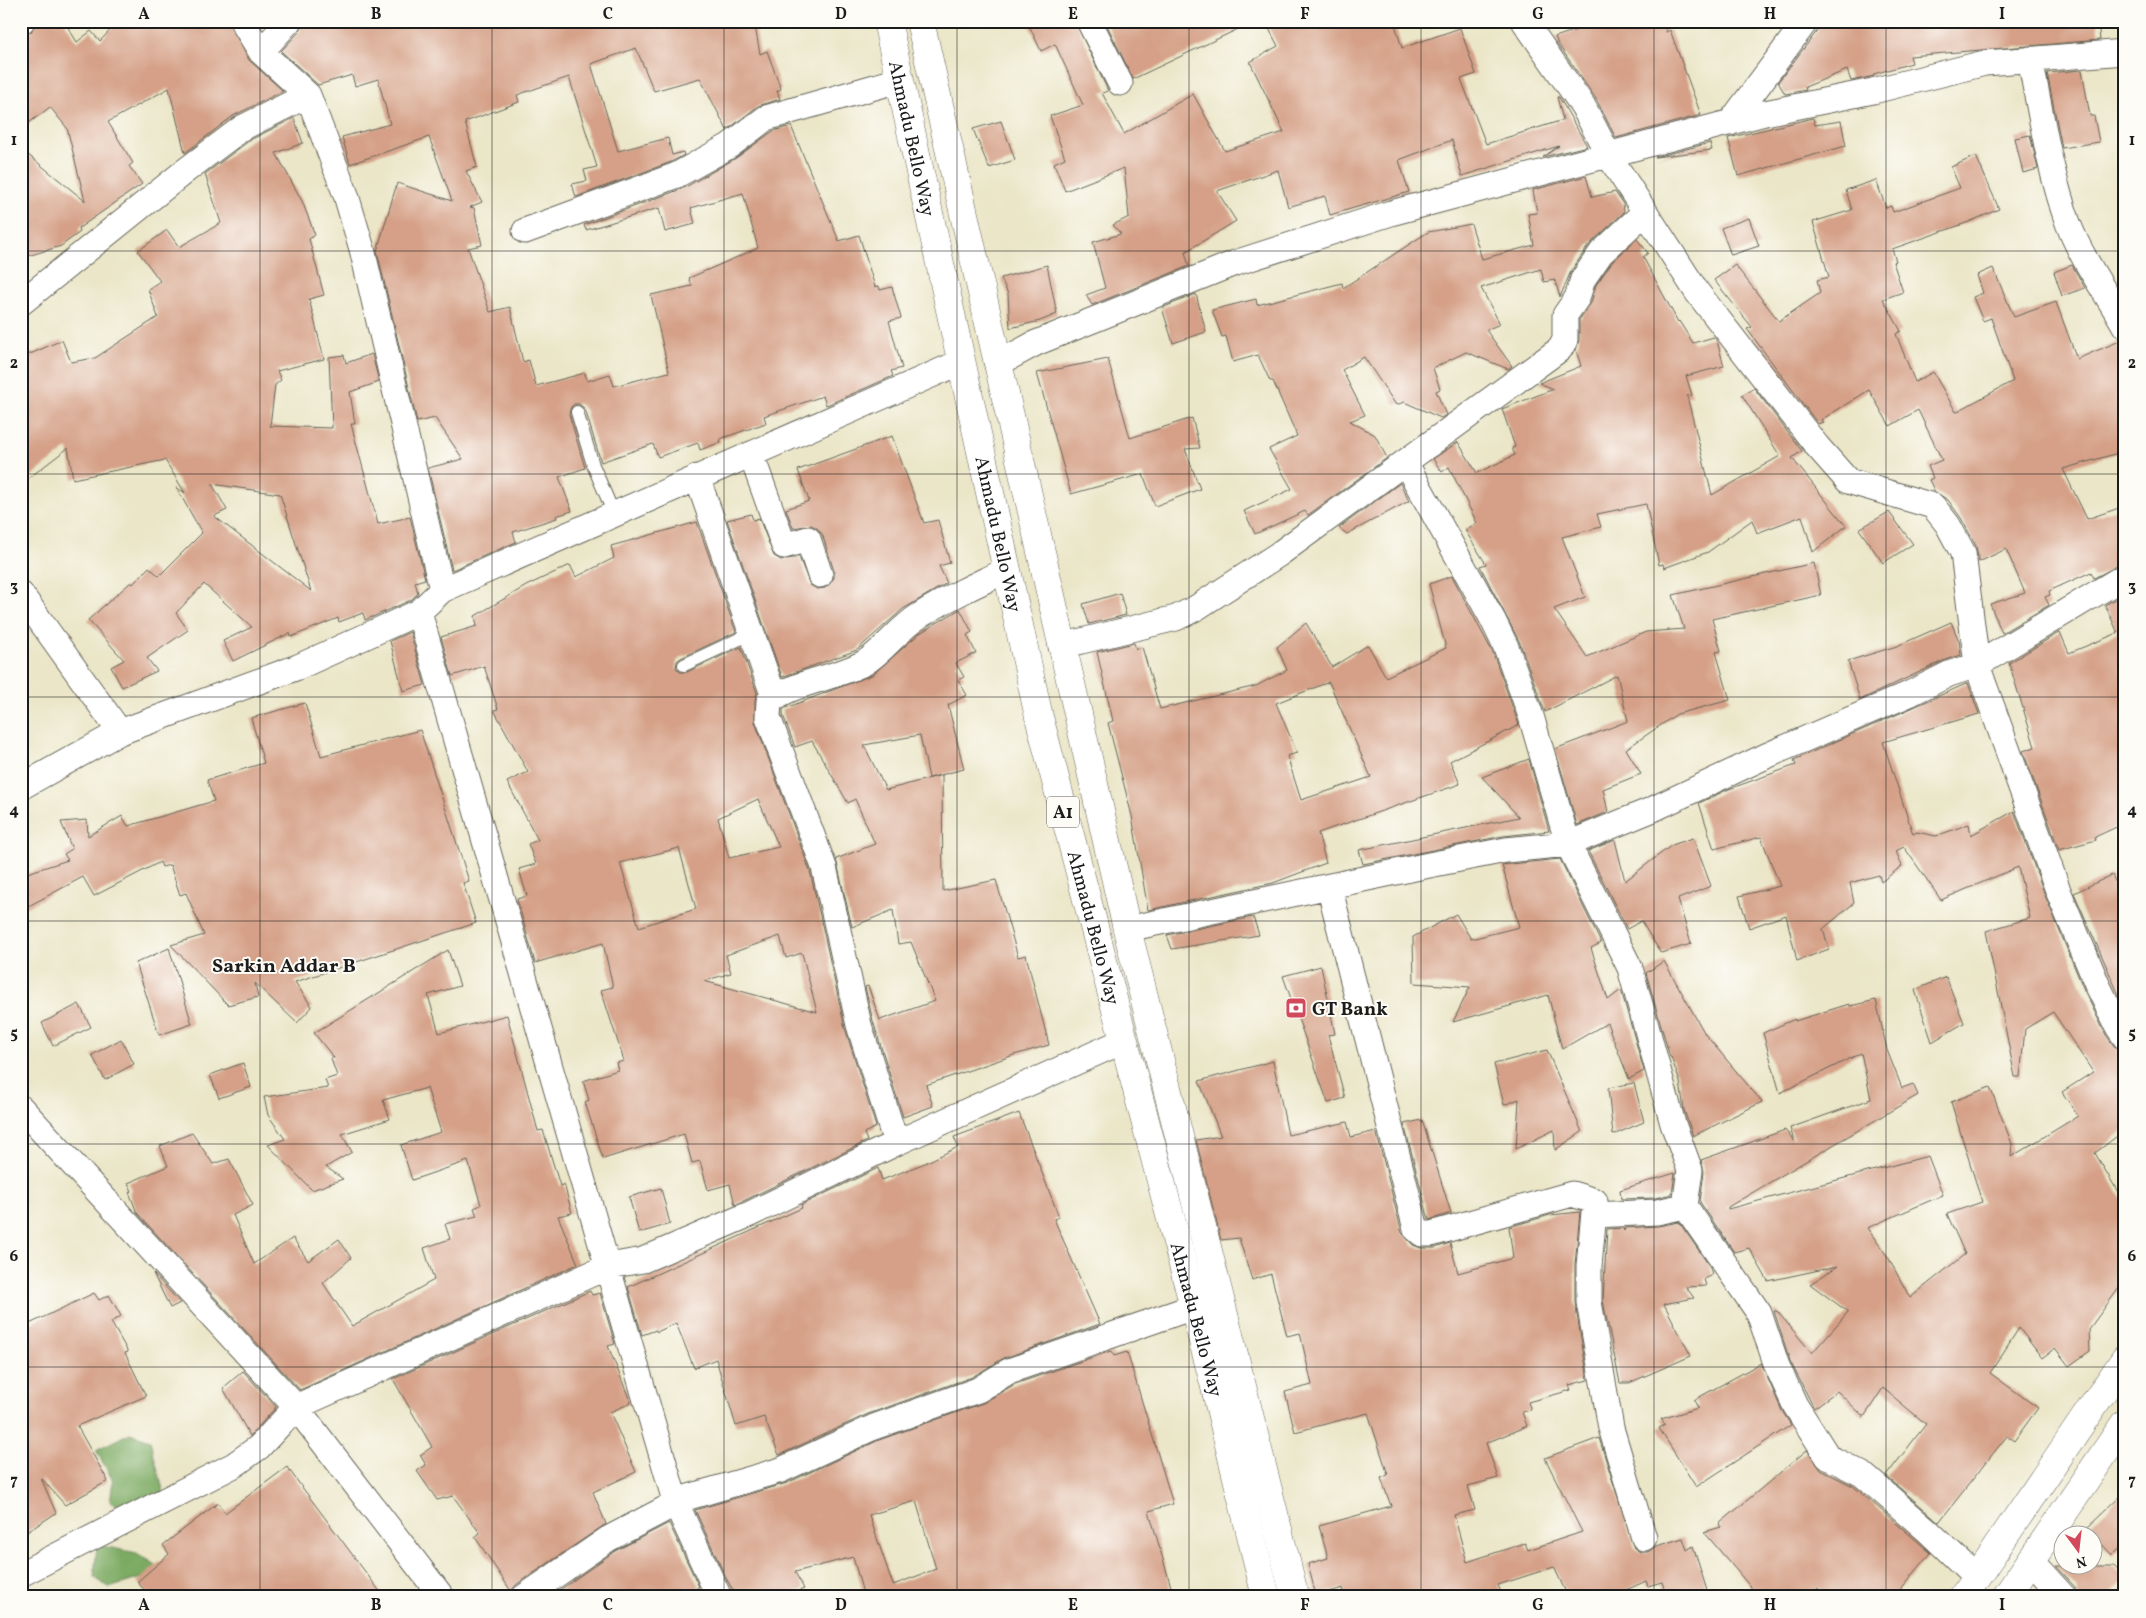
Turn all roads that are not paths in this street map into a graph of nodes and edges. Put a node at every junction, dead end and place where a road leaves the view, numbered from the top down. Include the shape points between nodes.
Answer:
1 (242, 21) edge
2 (288, 21) edge
3 (887, 21) edge
4 (920, 21) edge
5 (1089, 21) edge
6 (1524, 21) edge
7 (1806, 21) edge
8 (261, 52) junction
9 (2125, 52) edge
10 (2030, 59) junction
11 (899, 80) junction
12 (1120, 83) dead end
13 (308, 94) junction
14 (1730, 123) junction
15 (1609, 156) junction
16 (1646, 212) junction
17 (524, 231) dead end
18 (21, 303) edge
19 (2125, 326) edge
20 (961, 362) junction
21 (997, 364) junction
22 (578, 412) dead end
23 (752, 454) junction
24 (1406, 462) junction
25 (697, 477) junction
26 (614, 514) junction
27 (1007, 570) junction
28 (820, 575) dead end
29 (2125, 576) edge
30 (442, 590) junction
31 (21, 594) edge
32 (419, 612) junction
33 (752, 633) junction
34 (1060, 646) junction
35 (684, 664) dead end
36 (1977, 665) junction
37 (774, 697) junction
38 (120, 732) junction
39 (21, 787) edge
40 (1568, 844) junction
41 (1329, 886) junction
42 (1127, 929) junction
43 (2125, 1037) edge
44 (1123, 1041) junction
45 (21, 1108) edge
46 (896, 1143) junction
47 (1685, 1206) junction
48 (1594, 1215) junction
49 (609, 1266) junction
50 (1194, 1307) junction
51 (2125, 1359) edge
52 (296, 1407) junction
53 (2125, 1423) edge
54 (675, 1500) junction
55 (1644, 1538) dead end
56 (2030, 1561) junction
57 (21, 1574) edge
58 (1970, 1587) edge
59 (442, 1597) edge
60 (524, 1597) edge
61 (720, 1597) edge
62 (1266, 1597) edge
63 (1295, 1597) edge
64 (2006, 1597) edge
65 (2064, 1597) edge

1 - 8 street
2 - 8 street
3 - 11 main road, Ahmadu Bello Way / A1
4 - 21 main road, Ahmadu Bello Way / A1
5 - 12 street
6 - 15 street via 1583,106
7 - 14 street
8 - 13 street
9 - 10 street
10 - 14 street via 1985,63
10 - 19 street via 2046,145 2068,223 2090,269
11 - 17 street via 766,118 729,146 677,175
11 - 20 main road, Ahmadu Bello Way / A1
13 - 18 street via 242,128
13 - 30 street via 346,195 362,249
14 - 15 street
15 - 16 street
15 - 21 street via 1391,213 1236,263 1036,344
16 - 24 street via 1601,253 1583,279 1577,298 1565,315 1565,340 1560,349
16 - 36 street via 1697,292 1848,481 1933,506 1948,525 1963,553
20 - 23 street
20 - 27 main road, Ahmadu Bello Way / A1
21 - 34 main road, Ahmadu Bello Way / A1
22 - 26 lane via 592,465
23 - 25 street
23 - 28 street via 784,546 808,539
24 - 34 street via 1280,554 1196,608 1176,618
24 - 40 street via 1506,647 1531,716
25 - 26 street
25 - 33 street
26 - 30 street
27 - 37 street via 918,616 874,657 845,673 784,690
27 - 44 main road, Ahmadu Bello Way / A1 via 1039,717
29 - 36 street
30 - 32 street
31 - 38 street
32 - 38 street via 298,667
32 - 49 street
33 - 35 lane
33 - 37 street
34 - 42 main road, Ahmadu Bello Way / A1
36 - 40 street via 1949,674 1651,810
36 - 43 street via 2059,893 2097,984
37 - 46 street via 769,701 768,717 824,867 859,1025
38 - 39 street
40 - 41 street via 1506,850
40 - 47 street via 1630,968 1673,1124 1690,1170
41 - 42 street
41 - 48 street via 1416,1229 1422,1234 1431,1234 1572,1194 1596,1201
42 - 63 main road, Ahmadu Bello Way / A1
44 - 46 street
44 - 50 main road, Ahmadu Bello Way / A1
45 - 52 street
46 - 49 street via 750,1214 643,1260
47 - 48 street via 1657,1212
47 - 58 street via 1759,1313 1777,1366 1795,1405 1828,1457 1862,1474 1927,1530
48 - 55 street via 1589,1302 1598,1362 1603,1373 1611,1428
49 - 52 street
49 - 54 street
50 - 54 street via 1009,1371 978,1390 874,1427 781,1470
50 - 62 main road, Ahmadu Bello Way / A1
51 - 58 main road
52 - 57 street via 260,1447 234,1466
52 - 59 street
53 - 56 main road
54 - 60 street via 665,1509 608,1539
54 - 61 street
56 - 64 main road
56 - 65 street

